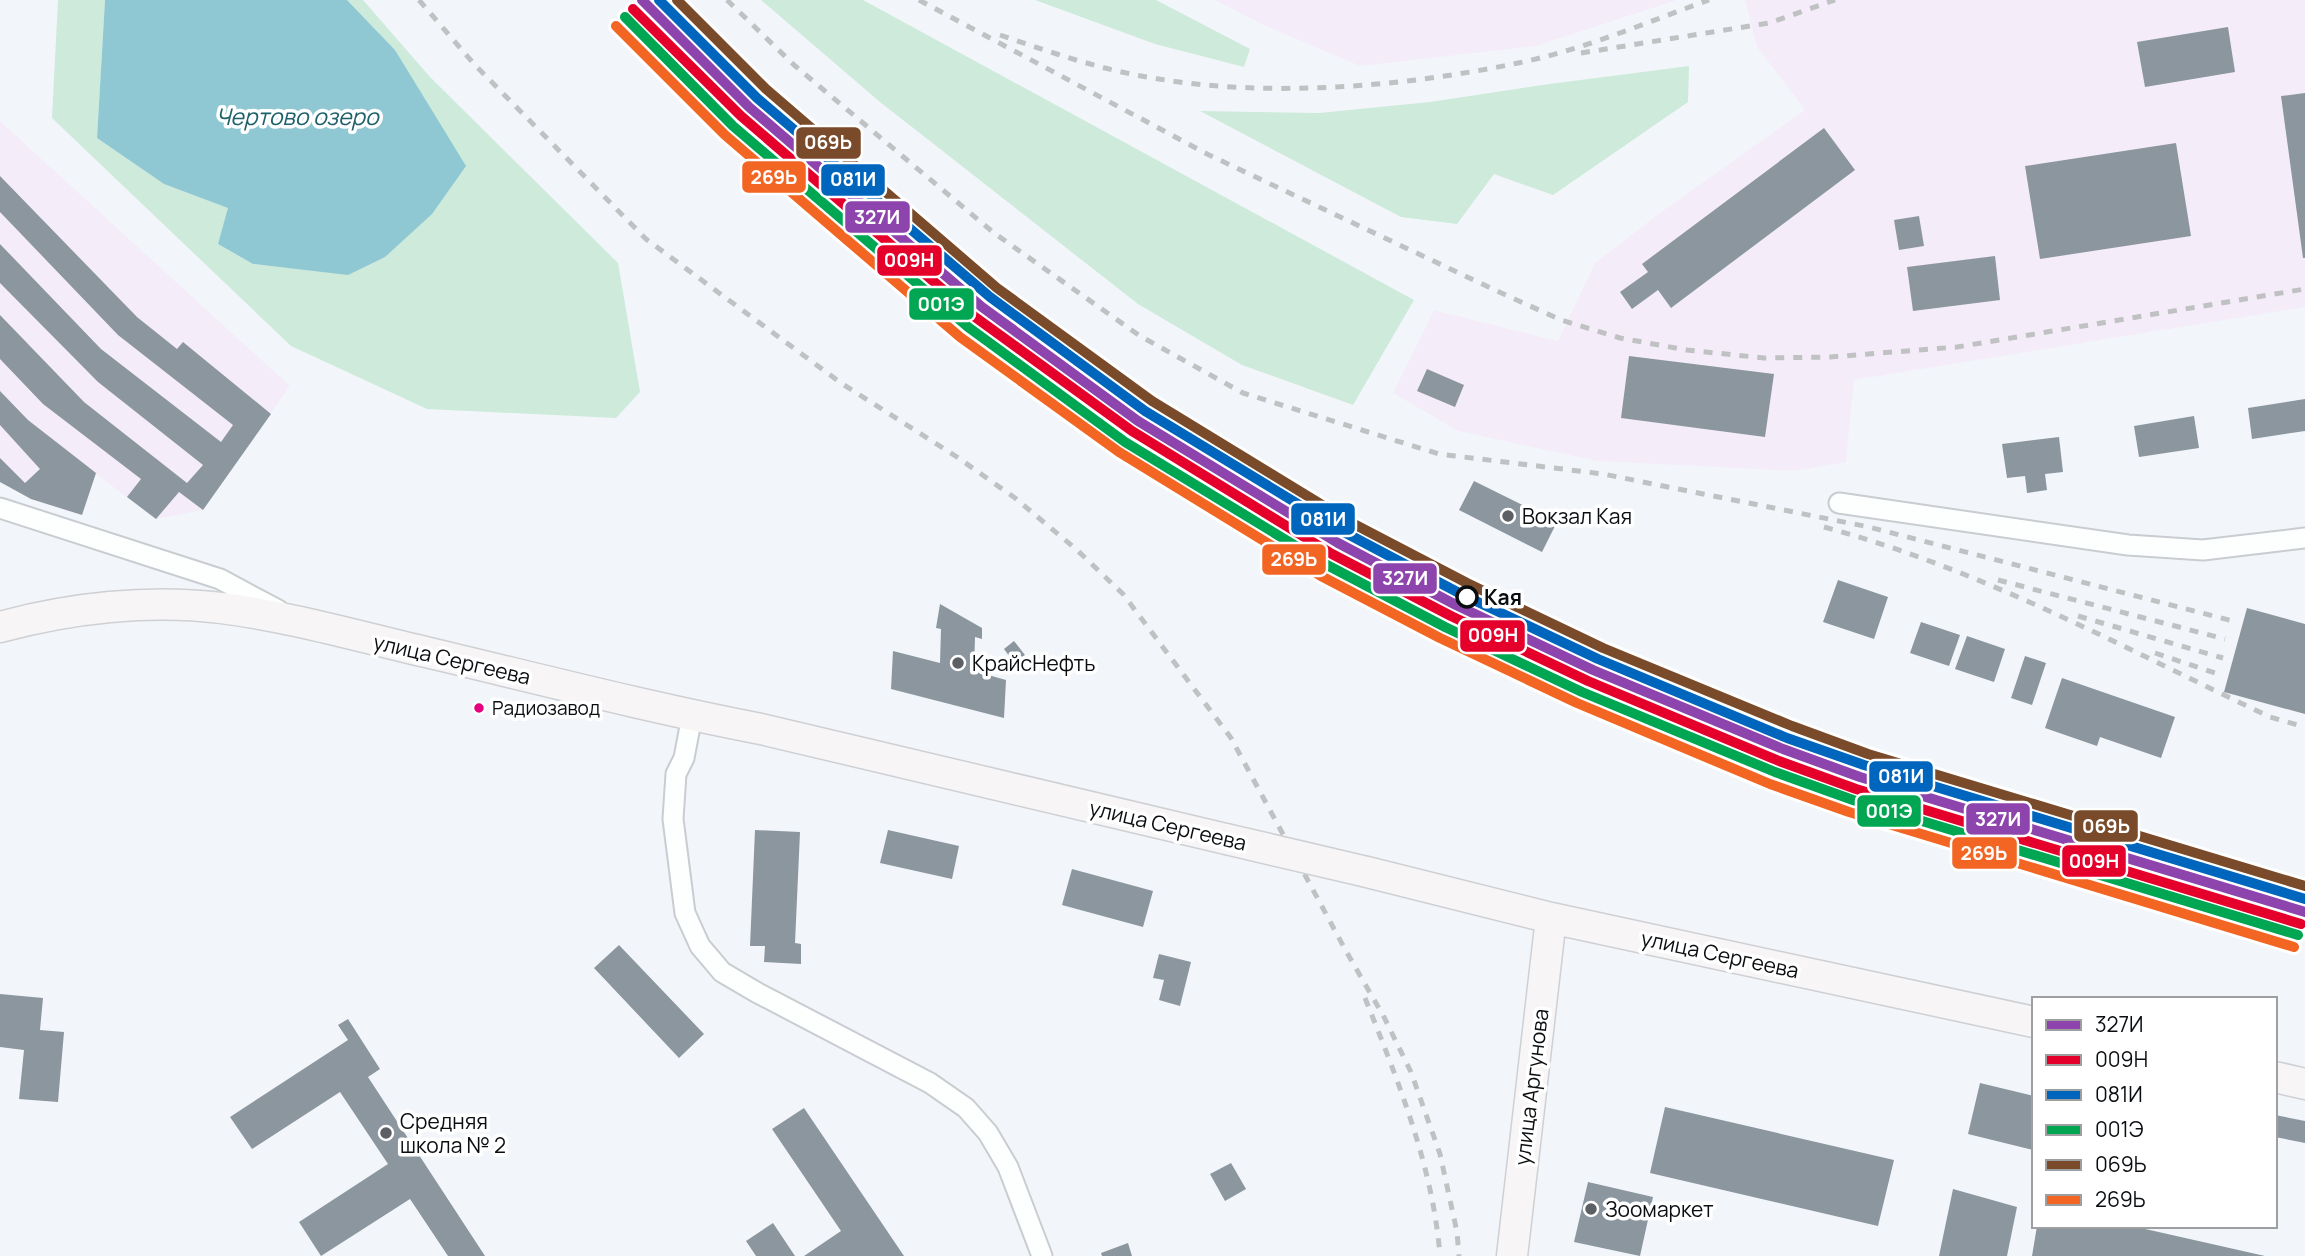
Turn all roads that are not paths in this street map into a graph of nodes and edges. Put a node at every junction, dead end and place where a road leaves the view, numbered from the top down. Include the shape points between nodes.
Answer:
1 (1839, 503) dead end
2 (0, 508) edge
3 (2305, 538) edge
4 (304, 623) junction
5 (0, 627) edge
6 (692, 716) junction
7 (1551, 918) junction
8 (2032, 1022) edge
9 (2277, 1077) edge
10 (2305, 1084) edge
11 (1042, 1256) edge
12 (1512, 1256) edge

1 - 3 street via 2127,545 2203,550
2 - 4 street via 220,579
4 - 5 main road, улица Сергеева via 221,608 166,605 78,612
4 - 6 main road, улица Сергеева
6 - 7 main road, улица Сергеева, bridge
6 - 11 street via 676,774 673,819 685,913 700,946 722,972 930,1083 966,1108 1008,1167
7 - 8 main road, улица Сергеева
7 - 12 main road, улица Аргунова
9 - 10 main road

